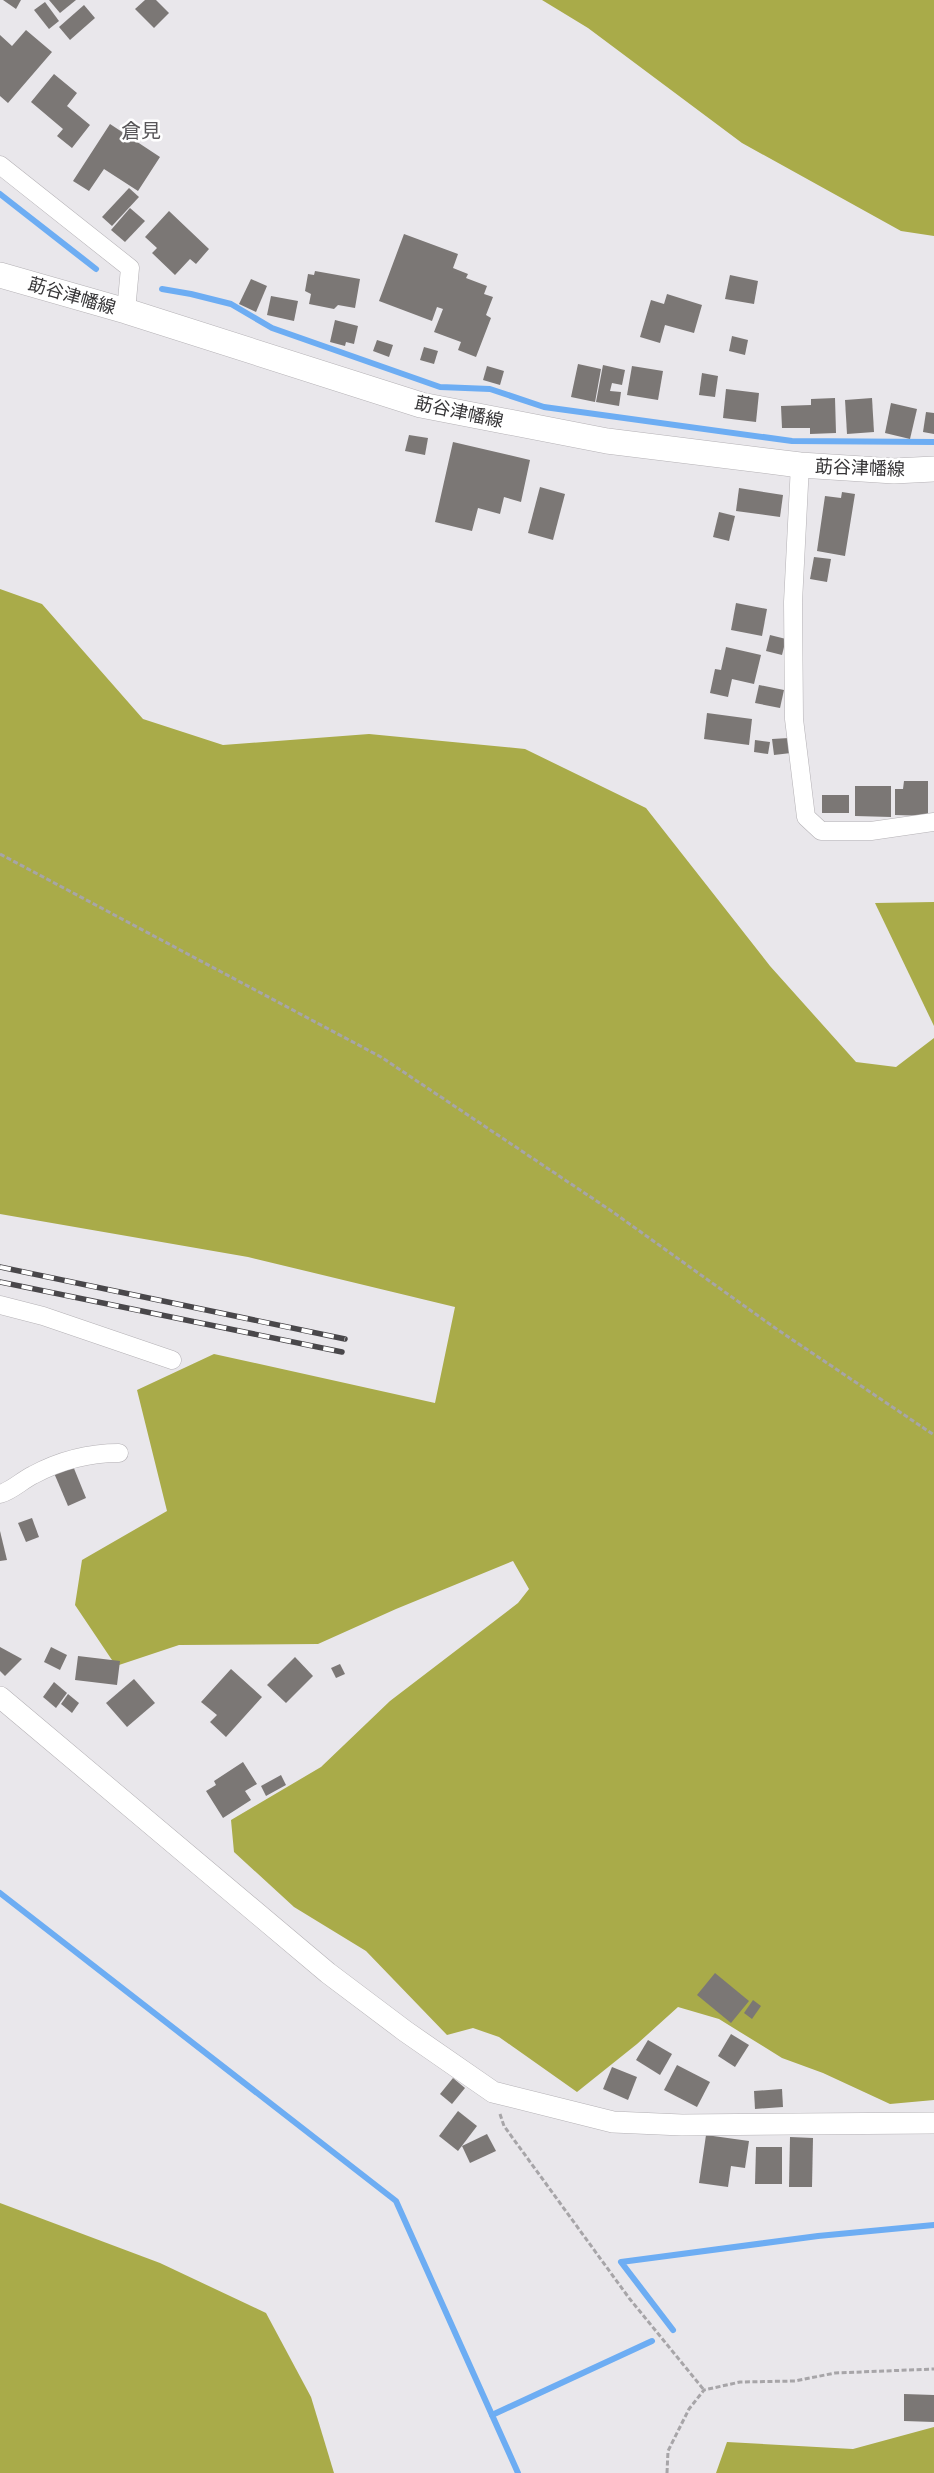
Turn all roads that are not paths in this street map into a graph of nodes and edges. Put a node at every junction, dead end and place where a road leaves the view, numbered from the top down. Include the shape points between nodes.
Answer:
1 (0, 165) edge
2 (0, 275) edge
3 (126, 312) junction
4 (800, 465) junction
5 (934, 469) edge
6 (934, 822) edge
7 (0, 1305) edge
8 (172, 1360) dead end
9 (119, 1453) dead end
10 (0, 1494) edge
11 (0, 1697) edge
12 (934, 2123) edge

1 - 3 street via 130,268
2 - 3 main road, 莇谷津幡線
3 - 4 main road, 莇谷津幡線 via 421,406 607,441
4 - 5 main road, 莇谷津幡線 via 894,471
4 - 6 street via 793,602 794,719 806,817 821,831 871,831
7 - 8 street via 43,1316
9 - 10 street via 94,1453 78,1458 38,1472
11 - 12 street via 328,1973 493,2092 614,2122

